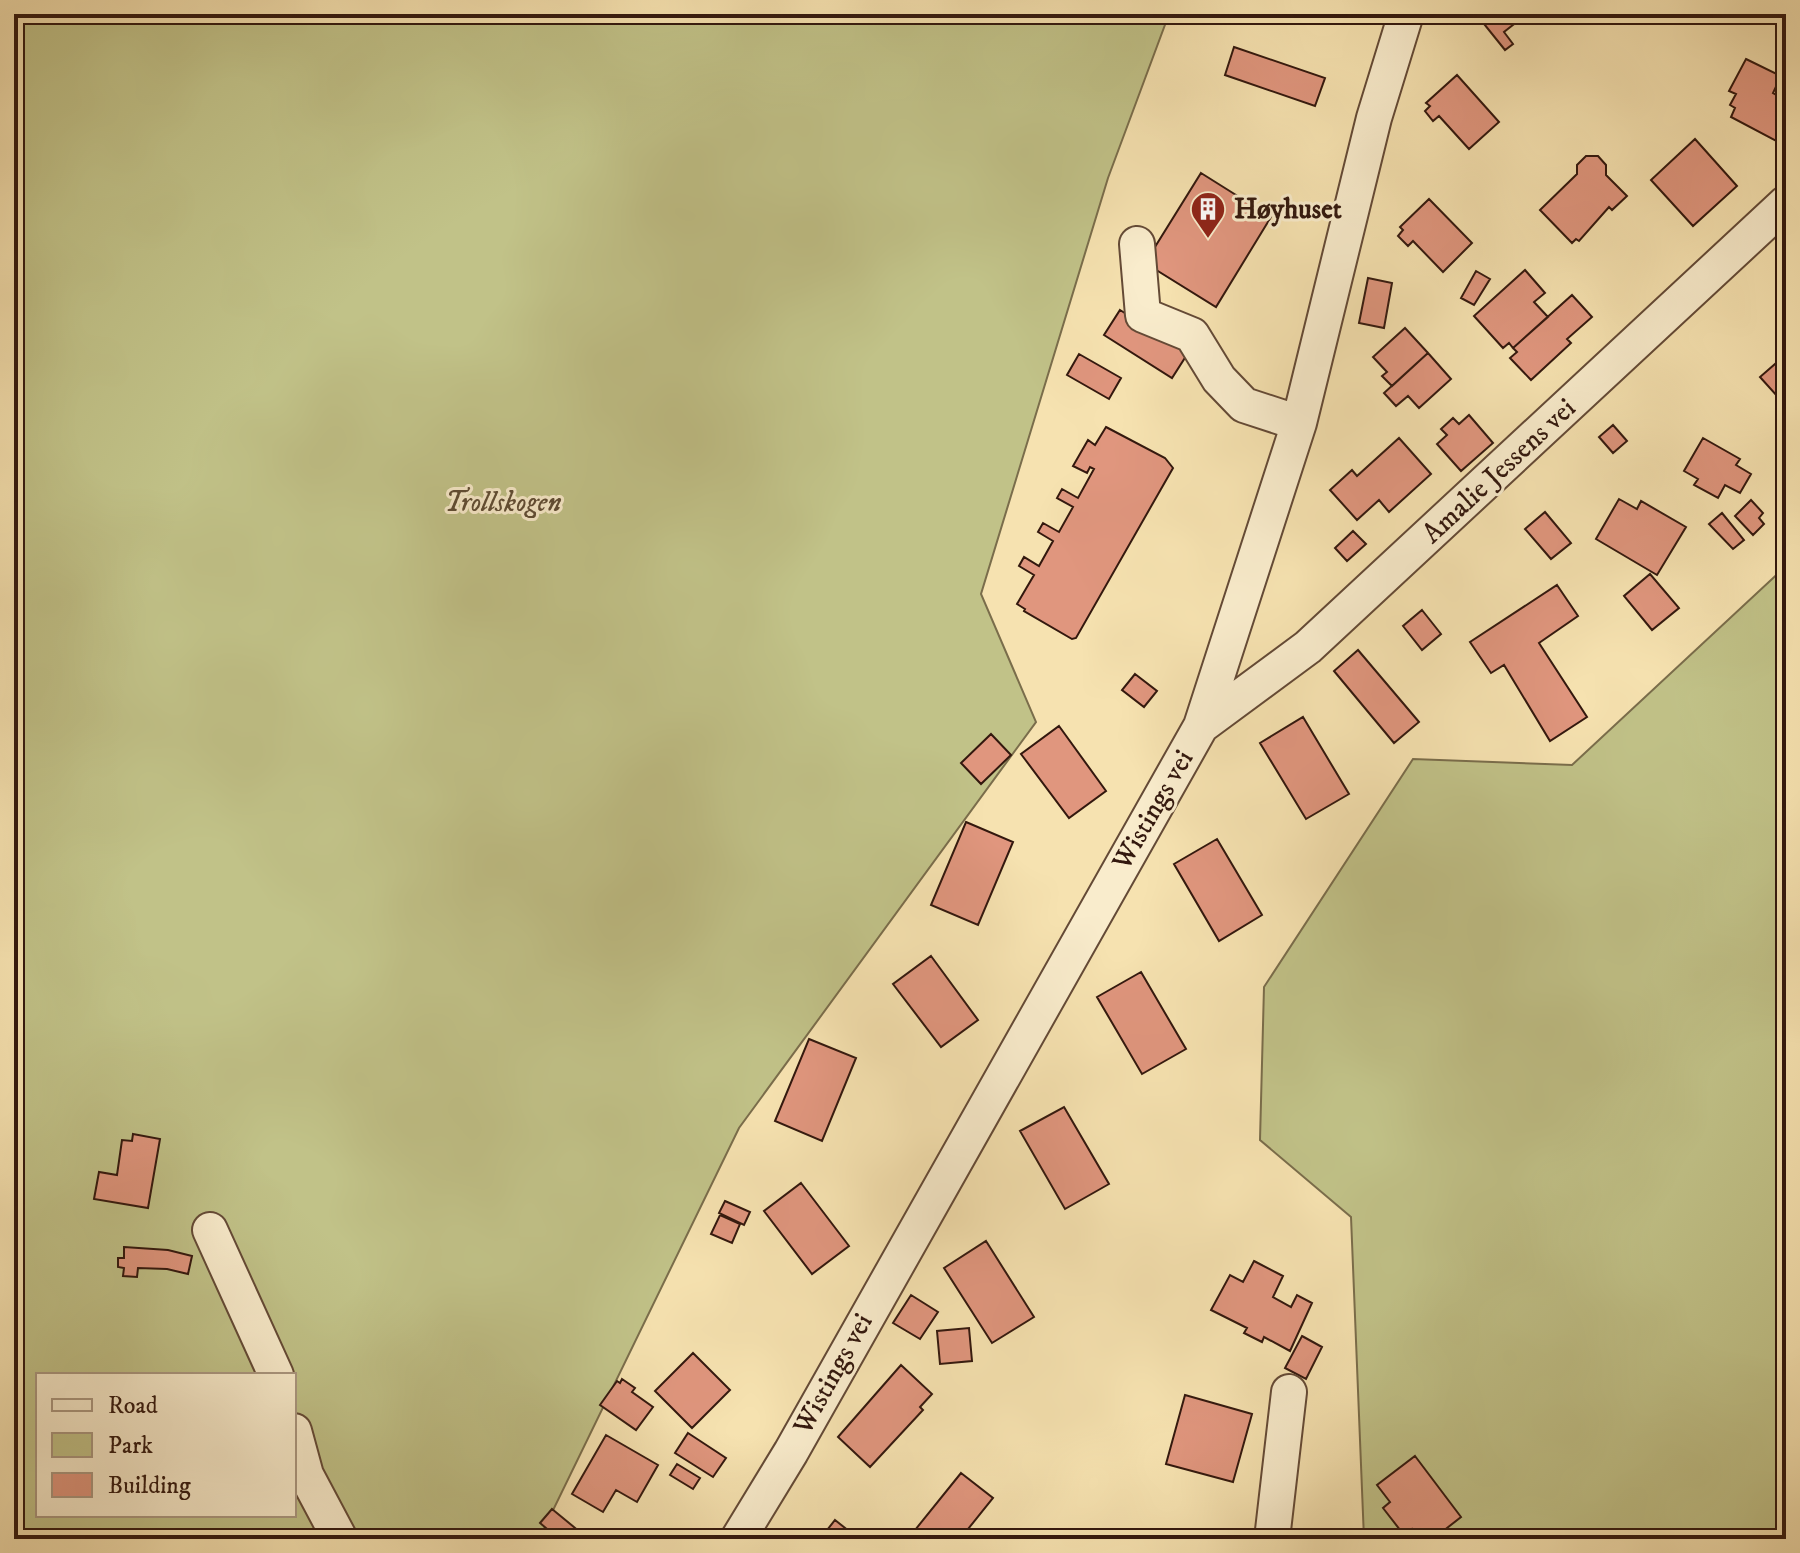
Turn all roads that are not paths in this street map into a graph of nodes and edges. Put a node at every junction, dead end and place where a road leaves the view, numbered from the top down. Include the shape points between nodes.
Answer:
1 (1406, 14) edge
2 (1786, 203) edge
3 (1137, 244) dead end
4 (1299, 423) junction
5 (1201, 726) junction
6 (210, 1230) dead end
7 (275, 1373) edge
8 (1289, 1392) dead end
9 (296, 1438) edge
10 (340, 1539) edge
11 (738, 1539) edge
12 (1272, 1539) edge

1 - 4 street, Wistings vei via 1374,118
2 - 5 street, Amalie Jessens vei via 1308,647
3 - 4 street via 1143,315 1192,335 1219,379 1244,405
4 - 5 street, Wistings vei
5 - 11 street, Wistings vei
6 - 7 street
8 - 12 street
9 - 10 street via 306,1475

